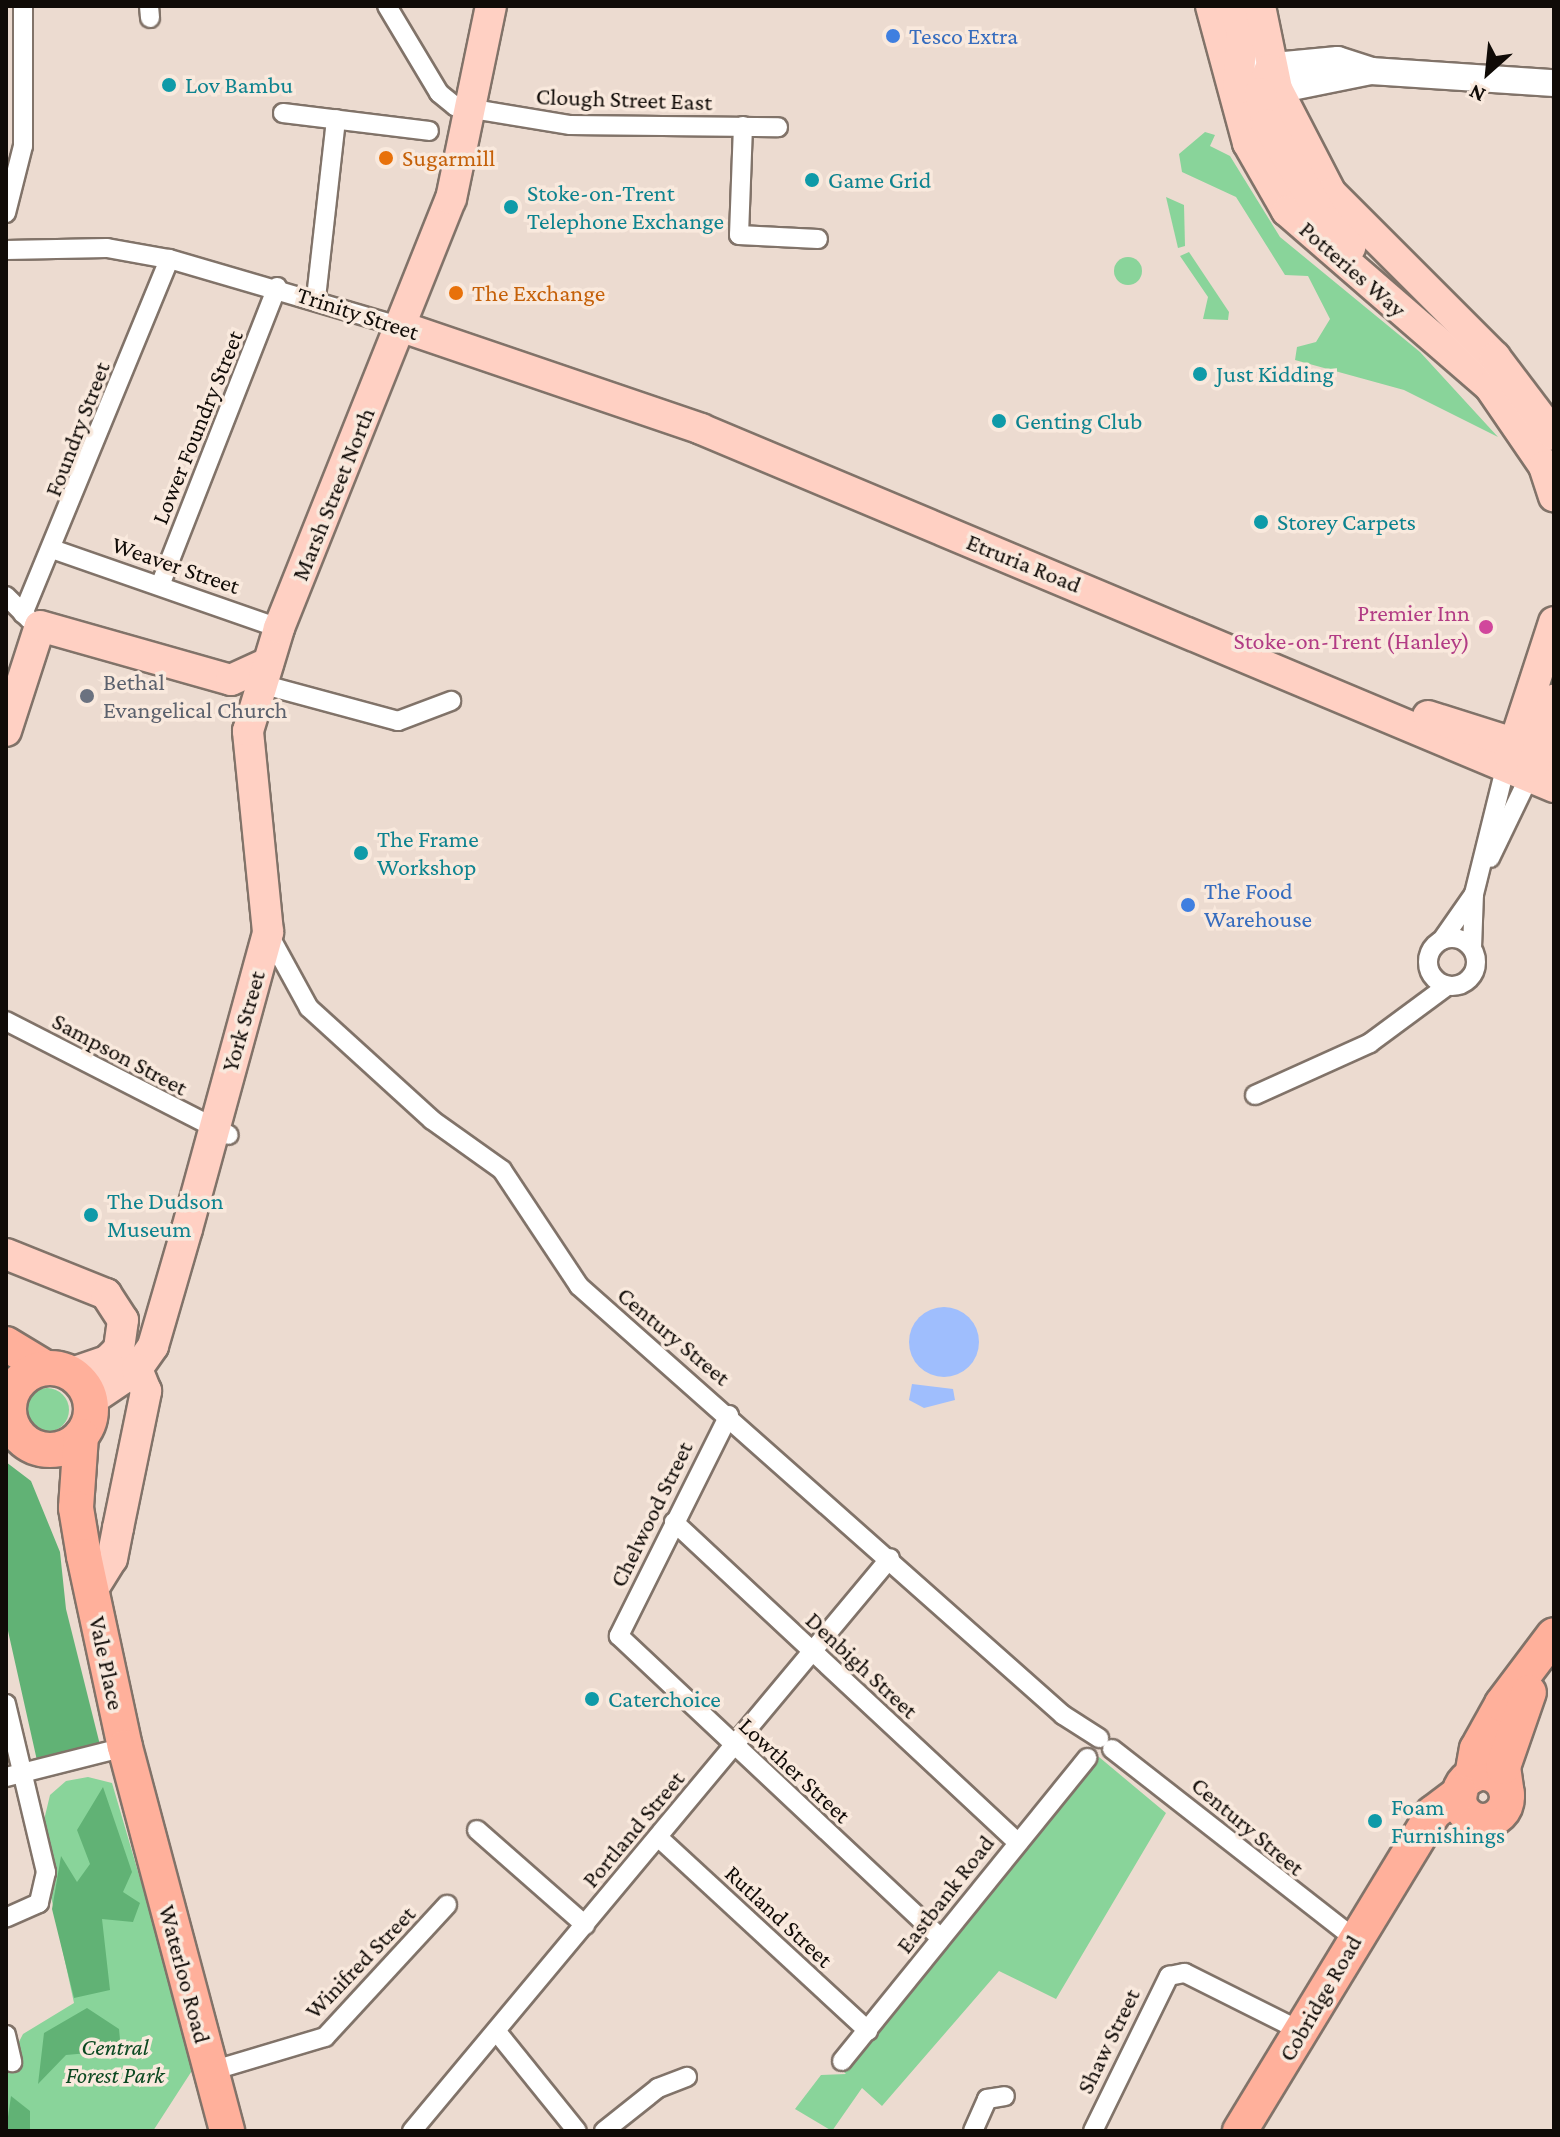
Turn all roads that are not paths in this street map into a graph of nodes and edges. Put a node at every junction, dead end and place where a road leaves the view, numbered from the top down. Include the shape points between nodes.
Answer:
1 (23, 6) edge
2 (387, 6) edge
3 (491, 6) edge
4 (1211, 6) edge
5 (1235, 6) edge
6 (1263, 16) edge
7 (26, 44) junction
8 (6, 45) edge
9 (1252, 82) junction
10 (1554, 83) edge
11 (469, 110) junction
12 (283, 113) dead end
13 (336, 119) junction
14 (743, 126) junction
15 (778, 127) dead end
16 (429, 131) dead end
17 (6, 213) edge
18 (818, 239) dead end
19 (6, 250) edge
20 (169, 259) junction
21 (277, 287) junction
22 (316, 298) junction
23 (402, 327) junction
24 (701, 429) joint
25 (1554, 435) edge
26 (1554, 496) edge
27 (55, 550) junction
28 (161, 583) junction
29 (20, 616) edge
30 (1554, 622) edge
31 (279, 628) junction
32 (200, 674) junction
33 (264, 674) junction
34 (1554, 700) edge
35 (451, 701) dead end
36 (6, 731) edge
37 (247, 757) junction
38 (1533, 762) edge
39 (1481, 874) junction
40 (1474, 894) junction
41 (268, 932) junction
42 (1442, 940) junction
43 (1472, 948) junction
44 (1440, 982) junction
45 (6, 1021) edge
46 (1255, 1095) dead end
47 (221, 1132) junction
48 (6, 1254) edge
49 (106, 1294) junction
50 (162, 1317) junction
51 (6, 1344) edge
52 (137, 1369) junction
53 (69, 1380) junction
54 (7, 1402) edge
55 (729, 1415) junction
56 (81, 1436) junction
57 (38, 1448) junction
58 (76, 1508) junction
59 (674, 1522) junction
60 (118, 1528) junction
61 (84, 1556) junction
62 (890, 1558) junction
63 (91, 1592) junction
64 (619, 1636) joint
65 (811, 1650) junction
66 (1549, 1652) edge
67 (6, 1704) edge
68 (733, 1746) junction
69 (125, 1747) junction
70 (1087, 1758) dead end
71 (25, 1772) junction
72 (6, 1777) edge
73 (1470, 1796) junction
74 (144, 1816) joint
75 (477, 1830) dead end
76 (658, 1837) junction
77 (1017, 1842) junction
78 (447, 1905) dead end
79 (6, 1918) edge
80 (585, 1925) junction
81 (941, 1938) junction
82 (1354, 1938) junction
83 (868, 2031) junction
84 (1301, 2031) junction
85 (497, 2032) junction
86 (6, 2035) edge
87 (842, 2061) dead end
88 (12, 2062) dead end
89 (211, 2071) junction
90 (687, 2077) dead end
91 (1005, 2096) dead end
92 (227, 2131) edge
93 (412, 2131) edge
94 (577, 2131) edge
95 (604, 2131) edge
96 (973, 2131) edge
97 (1093, 2131) edge
98 (1240, 2131) edge

1 - 7 street
2 - 11 street via 439,93
3 - 11 main road, Marsh Street North
4 - 9 main road, Potteries Way
5 - 9 main road
6 - 9 main road
7 - 8 street
7 - 17 street via 23,146
9 - 10 street via 1371,71
9 - 25 main road, Potteries Way via 1331,193 1495,357
9 - 26 main road, Potteries Way via 1248,143 1287,211 1490,387 1544,466
11 - 14 street, Clough Street East via 570,125
11 - 23 main road, Marsh Street North via 451,199
12 - 13 street
13 - 16 street
13 - 22 street
14 - 15 street, Clough Street East
14 - 18 street via 739,235
19 - 20 street, Trinity Street via 107,248
20 - 21 street, Trinity Street
20 - 27 street, Foundry Street
21 - 22 street, Trinity Street
21 - 28 street, Lower Foundry Street
22 - 23 street, Trinity Street
23 - 24 main road, Trinity Street
23 - 31 main road, Marsh Street North
24 - 38 main road, Etruria Road via 1348,698
27 - 28 street, Weaver Street
27 - 29 street, Foundry Street
28 - 31 street, Weaver Street
29 - 32 main road
29 - 36 main road
30 - 38 main road
31 - 33 main road, Marsh Street North
32 - 33 main road via 238,679
32 - 37 main road via 230,698
33 - 35 street via 398,721
33 - 37 main road, York Street
34 - 38 main road
37 - 41 main road, York Street
38 - 39 street
38 - 39 street
39 - 40 street
40 - 42 street
40 - 43 street
41 - 47 main road, York Street
41 - 55 street, Century Street via 282,970 322,1023 502,1170 579,1286
42 - 43 street
42 - 44 street via 1428,960
43 - 44 street via 1475,973
44 - 46 street via 1420,1005 1370,1043
45 - 47 street, Sampson Street
47 - 50 main road, York Street
48 - 49 main road
49 - 50 main road
49 - 53 main road via 123,1320 119,1349
50 - 52 main road, York Street
51 - 53 highway
52 - 53 main road
52 - 60 main road via 146,1391 134,1486
53 - 54 highway via 15,1385
53 - 56 highway
54 - 57 highway via 13,1427
55 - 59 street, Chelwood Street
55 - 62 street, Century Street
56 - 57 highway via 60,1449
56 - 58 highway, Vale Place
57 - 58 highway, Vale Place
58 - 61 highway, Vale Place
59 - 64 street, Chelwood Street
59 - 65 street, Denbigh Street
60 - 61 main road via 106,1547
60 - 63 main road via 112,1559
61 - 63 highway, Vale Place
62 - 65 street, Portland Street
62 - 82 street, Century Street via 1063,1715
63 - 69 highway, Vale Place
64 - 68 street, Lowther Street
65 - 68 street, Portland Street
65 - 77 street, Denbigh Street
66 - 73 highway via 1502,1704 1477,1749
66 - 73 highway via 1510,1742 1507,1795 1491,1774
67 - 71 street
68 - 76 street, Portland Street
68 - 81 street, Lowther Street
69 - 71 street
69 - 74 highway, Vale Place
70 - 77 street, Eastbank Road
71 - 72 street
71 - 79 street via 46,1872 39,1903
73 - 82 highway, Cobridge Road via 1433,1813
74 - 89 highway, Waterloo Road
75 - 80 street
76 - 80 street, Portland Street
76 - 83 street, Rutland Street
77 - 81 street, Eastbank Road
78 - 89 street, Winifred Street via 325,2037
80 - 85 street, Portland Street
81 - 83 street, Eastbank Road
82 - 84 highway, Cobridge Road
83 - 87 street, Eastbank Road
84 - 97 street, Shaw Street via 1185,1973 1169,1976
84 - 98 highway, Cobridge Road
85 - 93 street, Portland Street
85 - 94 street
86 - 88 street
89 - 92 highway, Waterloo Road
90 - 95 street via 658,2088
91 - 96 street via 987,2099

